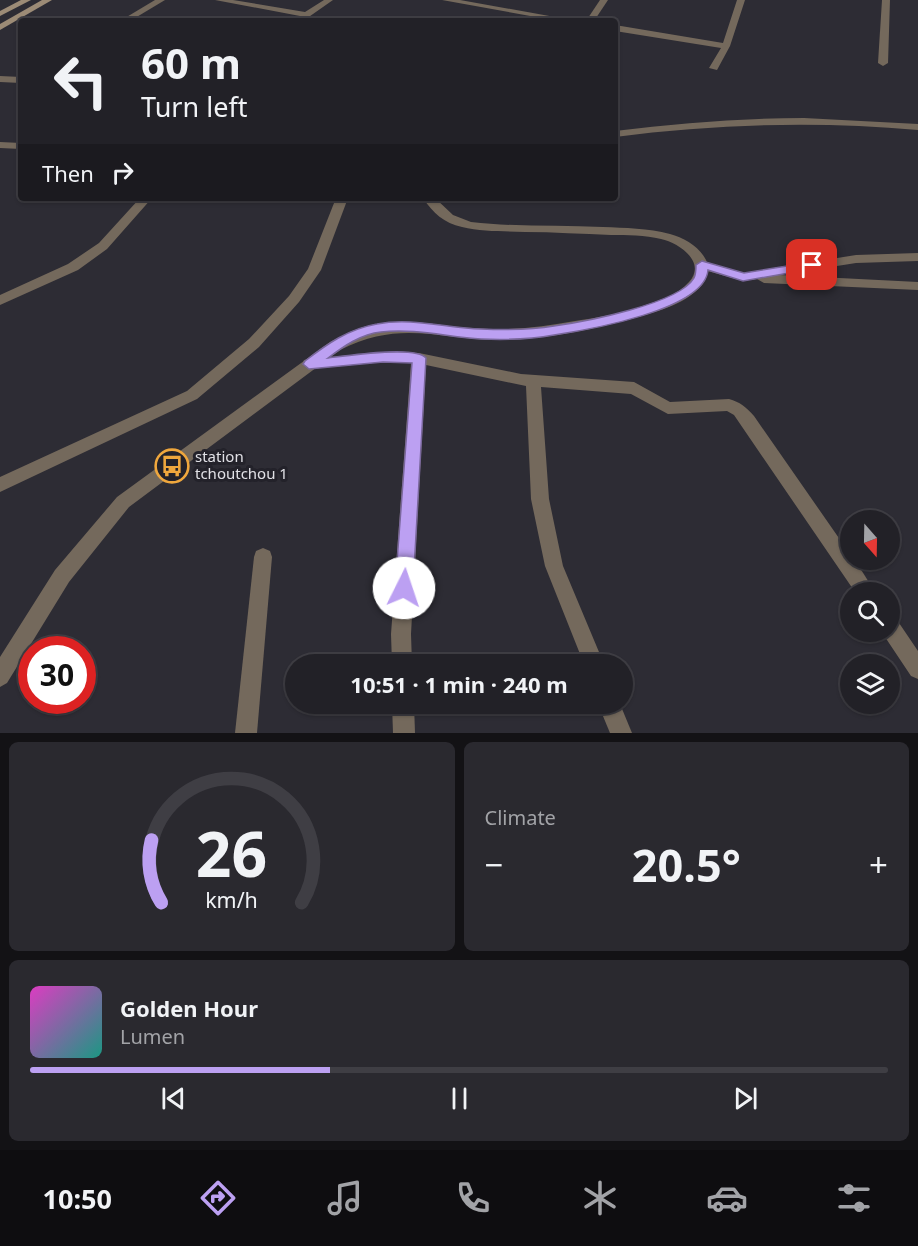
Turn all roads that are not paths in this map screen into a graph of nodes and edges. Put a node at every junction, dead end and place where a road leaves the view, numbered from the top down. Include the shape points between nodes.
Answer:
1 (27, 0) edge
2 (48, 0) edge
3 (160, 0) edge
4 (219, 0) edge
5 (329, 0) edge
6 (446, 0) edge
7 (604, 0) edge
8 (741, 0) edge
9 (886, 0) edge
10 (466, 1) edge
11 (0, 14) edge
12 (307, 15) junction
13 (129, 18) edge
14 (302, 18) edge
15 (557, 18) edge
16 (592, 18) edge
17 (0, 27) edge
18 (618, 28) edge
19 (726, 46) junction
20 (883, 63) dead end
21 (714, 68) dead end
22 (0, 79) edge
23 (18, 80) edge
24 (918, 127) edge
25 (618, 134) edge
26 (0, 144) edge
27 (18, 146) edge
28 (143, 201) edge
29 (341, 201) edge
30 (432, 201) edge
31 (918, 257) edge
32 (702, 265) junction
33 (743, 277) junction
34 (918, 286) edge
35 (0, 300) edge
36 (419, 358) junction
37 (309, 364) junction
38 (533, 381) junction
39 (0, 485) edge
40 (263, 557) dead end
41 (859, 582) edge
42 (900, 642) edge
43 (402, 654) edge
44 (590, 654) edge
45 (918, 669) edge
46 (0, 676) edge
47 (403, 714) edge
48 (613, 714) edge
49 (246, 733) edge
50 (404, 733) edge
51 (621, 733) edge

1 - 11 main road
2 - 17 main road
3 - 13 street
4 - 12 street
5 - 12 street
6 - 10 street
7 - 16 street
8 - 19 street
9 - 20 street
10 - 15 street
12 - 14 street
18 - 19 street
19 - 21 street
22 - 23 street
24 - 25 street via 757,120
26 - 27 street
28 - 35 street via 103,246 74,267
29 - 39 street via 314,270 294,299 254,343 192,395
30 - 32 street via 444,216 462,224 624,231 667,237 690,248
31 - 33 street via 856,259
32 - 33 street
32 - 37 street via 698,283 686,293 630,315 552,331 514,334 378,328 357,333
33 - 34 street
36 - 37 street
36 - 38 street
36 - 43 street
37 - 46 street via 123,502 62,576
38 - 41 street via 634,388 668,408 729,405 740,411
38 - 44 street via 540,499 554,567
40 - 49 street
42 - 45 street
47 - 50 street
48 - 51 street

